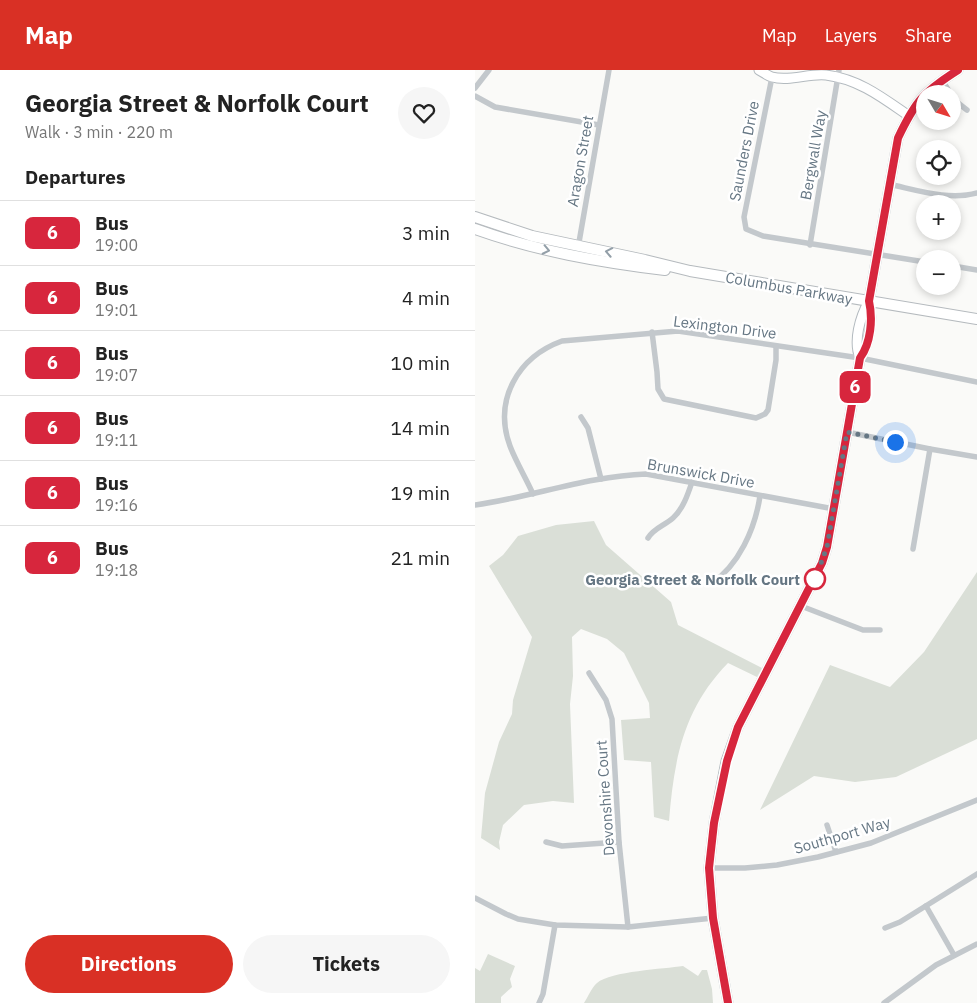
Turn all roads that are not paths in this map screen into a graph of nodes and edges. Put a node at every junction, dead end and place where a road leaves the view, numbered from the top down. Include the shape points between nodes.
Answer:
1 (489, 70) edge
2 (609, 70) edge
3 (759, 70) edge
4 (958, 70) edge
5 (839, 74) edge
6 (772, 77) junction
7 (942, 80) junction
8 (945, 85) edge
9 (475, 88) edge
10 (475, 96) edge
11 (961, 105) edge
12 (967, 110) dead end
13 (909, 116) junction
14 (599, 125) junction
15 (888, 184) junction
16 (977, 193) edge
17 (476, 222) edge
18 (810, 245) junction
19 (577, 252) junction
20 (877, 254) junction
21 (916, 260) edge
22 (961, 267) edge
23 (977, 270) edge
24 (869, 301) junction
25 (977, 319) edge
26 (652, 332) junction
27 (776, 346) junction
28 (860, 358) junction
29 (977, 382) edge
30 (581, 417) dead end
31 (847, 432) junction
32 (930, 450) junction
33 (977, 457) edge
34 (601, 479) junction
35 (692, 482) junction
36 (533, 494) junction
37 (760, 496) junction
38 (475, 505) edge
39 (834, 509) junction
40 (648, 538) dead end
41 (913, 549) dead end
42 (711, 584) dead end
43 (801, 606) junction
44 (880, 630) dead end
45 (589, 673) dead end
46 (977, 800) edge
47 (827, 825) dead end
48 (546, 842) dead end
49 (619, 842) junction
50 (836, 852) junction
51 (709, 868) junction
52 (977, 874) edge
53 (475, 898) edge
54 (926, 906) junction
55 (713, 918) junction
56 (555, 925) junction
57 (628, 927) junction
58 (885, 928) dead end
59 (977, 944) edge
60 (953, 955) junction
61 (539, 1003) edge
62 (728, 1003) edge
63 (884, 1003) edge

1 - 9 street
2 - 14 street, Aragon Street
3 - 6 street
4 - 7 street
5 - 6 street
5 - 13 street via 873,91
5 - 18 street, Bergwall Way
6 - 18 street, Saunders Drive via 744,217 746,229 763,236
7 - 8 street
7 - 13 street via 922,96
10 - 14 street via 495,107
11 - 12 street
13 - 15 street via 898,138
14 - 19 street, Aragon Street
15 - 16 street via 948,196
15 - 20 street
17 - 19 main road, Columbus Parkway via 532,236
18 - 20 street
19 - 24 main road, Columbus Parkway via 663,270 690,271
20 - 21 street
20 - 24 street
22 - 23 street
24 - 25 main road, Columbus Parkway
24 - 28 street via 872,315 865,350
26 - 27 street, Lexington Drive via 678,331
26 - 27 street via 658,389 664,399 756,418 768,410 777,360
26 - 36 street, Lexington Drive via 562,341 541,352 516,376 507,399 505,428
27 - 28 street, Lexington Drive
28 - 29 street, Lexington Drive
28 - 31 street
30 - 34 street via 588,428
31 - 32 street
31 - 39 street
32 - 33 street
32 - 41 street
34 - 35 street, Brunswick Drive via 646,474
34 - 36 street, Brunswick Drive
35 - 37 street, Brunswick Drive
35 - 40 street via 677,514 652,531
36 - 38 street, Brunswick Drive
37 - 39 street, Brunswick Drive
37 - 42 street via 751,533 723,576
39 - 43 street via 822,563
43 - 44 street via 863,630
43 - 51 street via 731,746 714,823
45 - 49 street, Devonshire Court via 606,700 612,719
46 - 50 street, Southport Way via 871,843
47 - 50 street
48 - 49 street via 562,846
49 - 57 street, Devonshire Court
50 - 51 street, Southport Way via 777,865
51 - 55 street
52 - 54 street
53 - 56 street via 518,919
54 - 58 street
54 - 60 street
55 - 57 street
55 - 62 street
56 - 57 street
56 - 61 street
59 - 60 street
60 - 63 street

